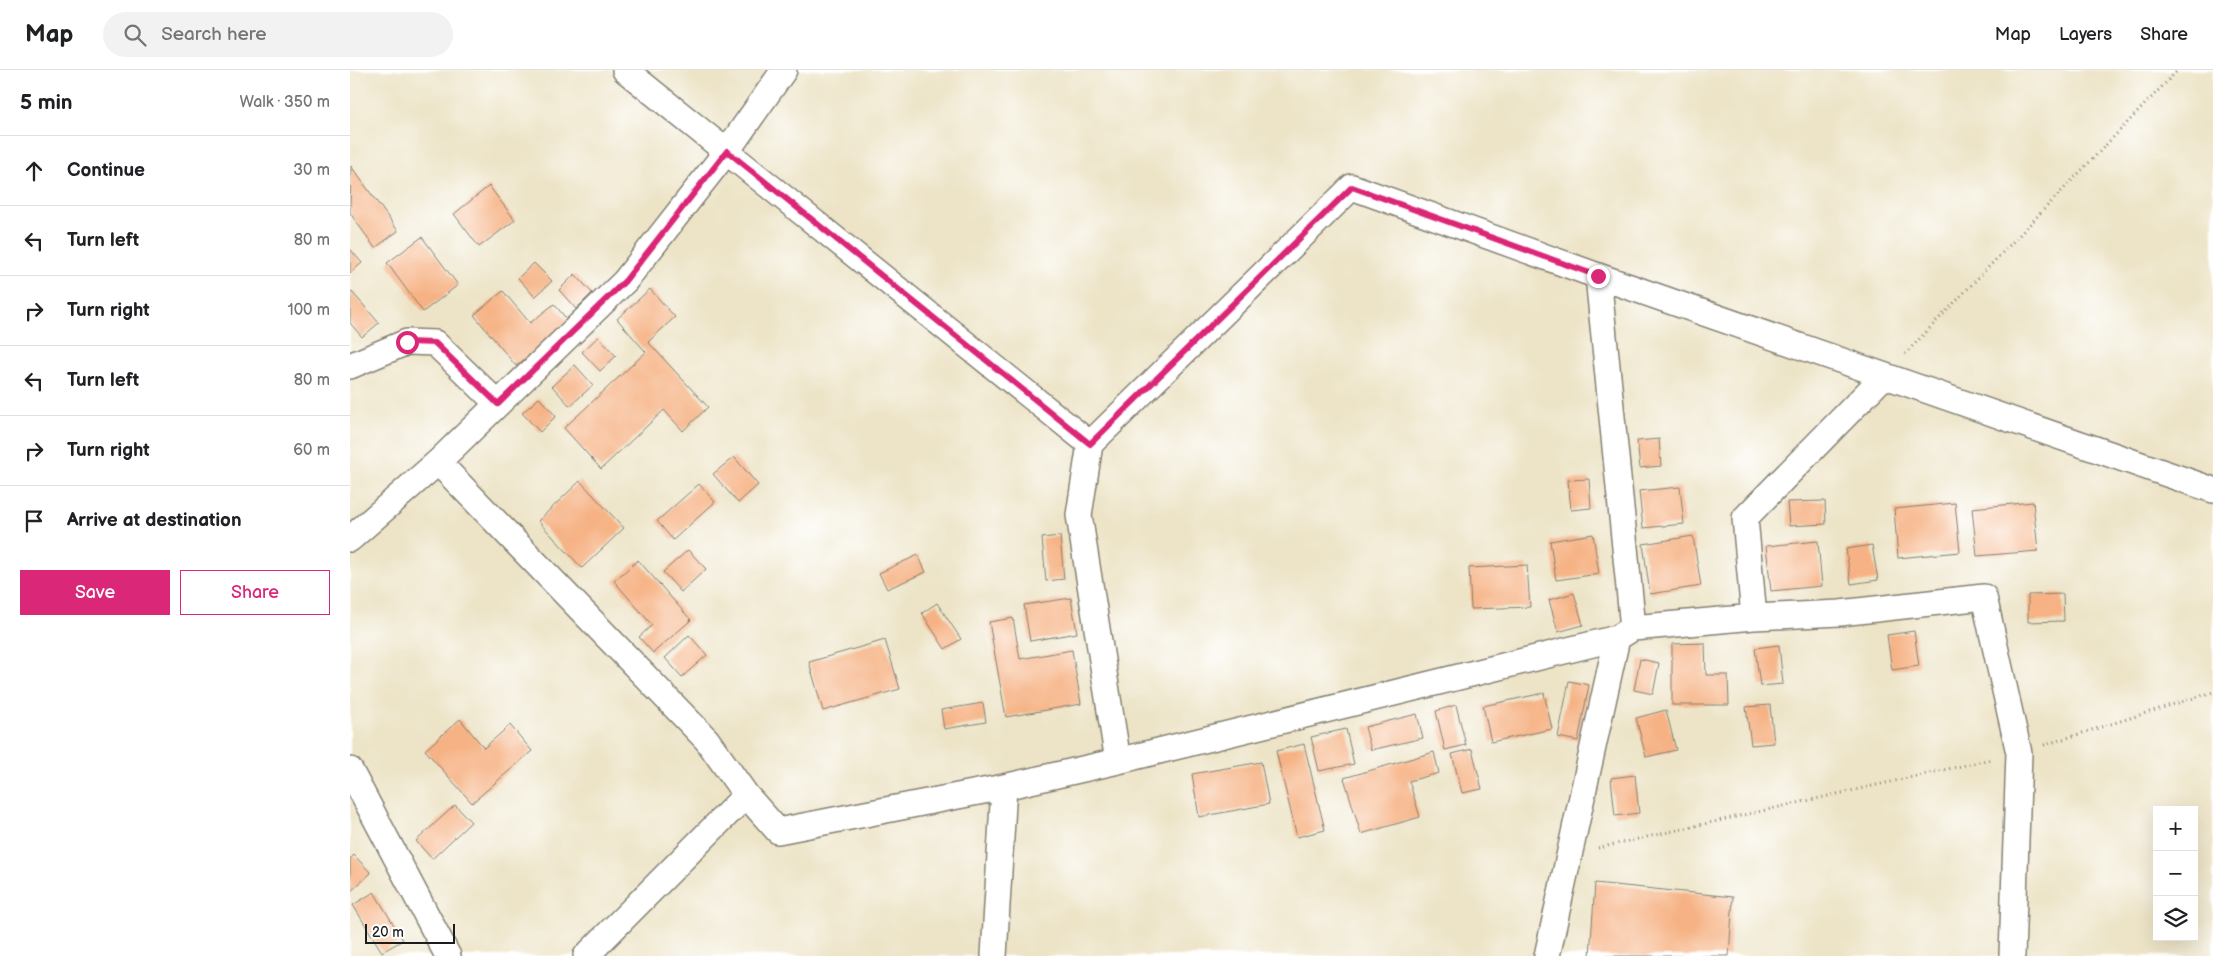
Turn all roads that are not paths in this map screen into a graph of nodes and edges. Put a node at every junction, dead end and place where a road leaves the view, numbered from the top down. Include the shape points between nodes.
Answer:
1 (624, 70) edge
2 (784, 70) edge
3 (727, 151) junction
4 (1598, 276) junction
5 (350, 366) edge
6 (1884, 376) junction
7 (498, 404) junction
8 (1090, 444) junction
9 (438, 462) junction
10 (2213, 490) edge
11 (350, 539) edge
12 (1754, 617) junction
13 (1625, 633) junction
14 (1118, 761) junction
15 (350, 770) edge
16 (1004, 787) junction
17 (746, 795) junction
18 (448, 956) edge
19 (586, 956) edge
20 (994, 956) edge
21 (1547, 956) edge
22 (2012, 956) edge

1 - 3 street
2 - 3 street
3 - 7 street via 625,281
3 - 8 street
4 - 6 street
4 - 8 street via 1352,187
4 - 13 street
5 - 7 street via 407,342 435,343
6 - 10 street
6 - 12 street via 1745,518
7 - 9 street
8 - 14 street via 1079,515
9 - 11 street
9 - 17 street via 707,740
12 - 13 street
12 - 22 street via 1840,613 1984,597 2019,753
13 - 14 street
13 - 21 street
14 - 16 street
15 - 18 street
16 - 17 street via 778,831
16 - 20 street
17 - 19 street

